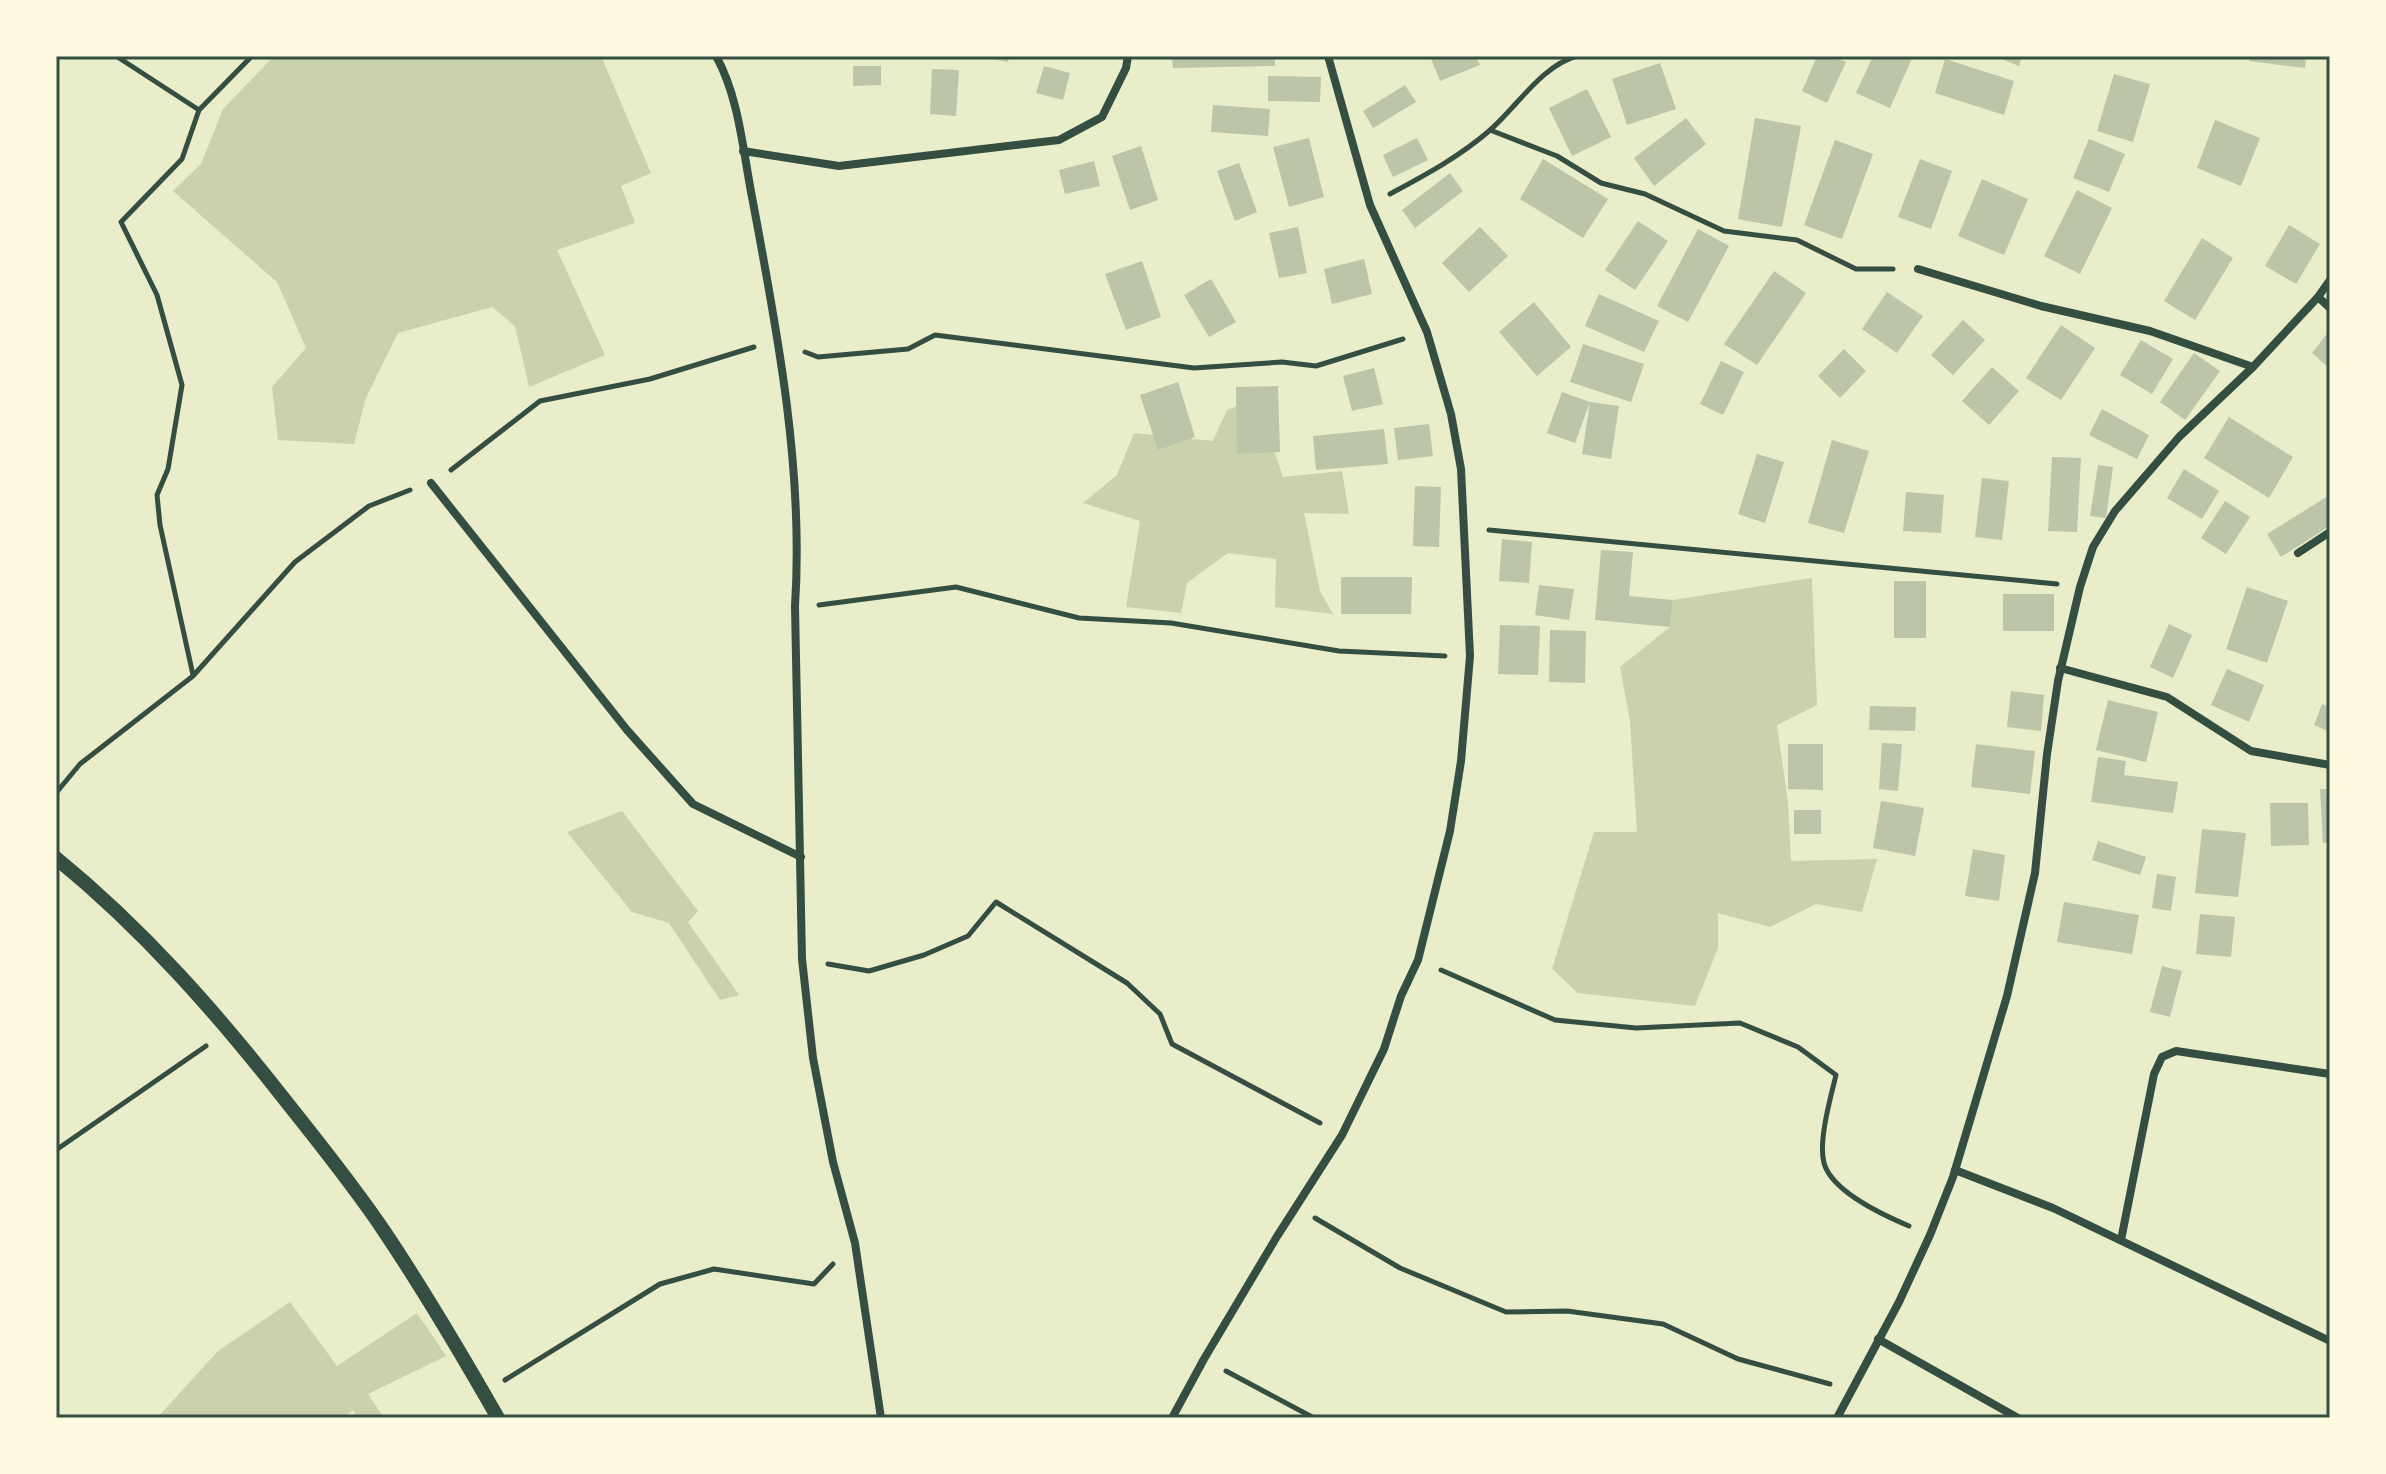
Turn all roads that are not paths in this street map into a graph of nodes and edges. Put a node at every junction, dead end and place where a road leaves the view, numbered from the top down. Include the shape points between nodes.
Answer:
1 (716, 56) edge
2 (1128, 56) edge
3 (1328, 56) edge
4 (743, 151) junction
5 (1918, 269) road end
6 (2330, 280) edge
7 (2318, 297) junction
8 (2330, 308) edge
9 (2253, 367) junction
10 (431, 483) road end
11 (2330, 532) edge
12 (2298, 553) dead end
13 (2060, 668) junction
14 (2330, 765) edge
15 (801, 857) junction
16 (56, 858) edge
17 (2330, 1074) edge
18 (1955, 1170) junction
19 (2121, 1240) junction
20 (1878, 1339) junction
21 (2330, 1341) edge
22 (498, 1418) edge
23 (881, 1418) edge
24 (1172, 1418) edge
25 (1837, 1418) edge
26 (2018, 1418) edge

1 - 4 street
2 - 4 street via 1102,117 1059,140 839,166
3 - 24 street via 1370,205 1427,332 1451,414 1461,469 1470,656 1461,761 1450,831 1418,960 1384,1049 1342,1135
4 - 15 street via 776,341 793,481
5 - 9 street via 2150,331
6 - 7 street
7 - 8 street
7 - 9 street
9 - 13 street via 2179,437 2115,511 2093,547
10 - 15 street via 627,730 693,804
11 - 12 street
13 - 14 street via 2167,697 2251,751
13 - 18 street via 2035,873 2007,996
15 - 23 street via 802,959 813,1058 855,1243
16 - 22 street via 185,978 337,1165 439,1315
17 - 19 street via 2176,1051 2162,1057 2154,1074
18 - 19 street
18 - 20 street via 1930,1235
19 - 21 street
20 - 25 street
20 - 26 street

